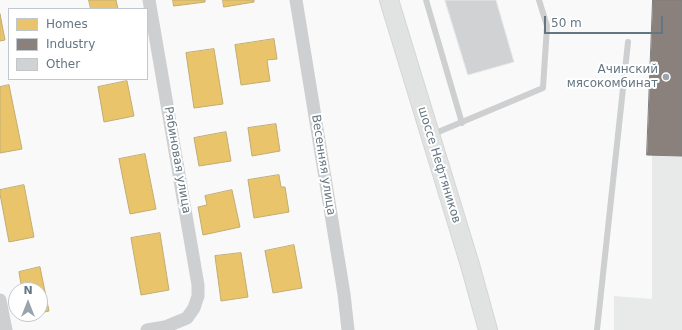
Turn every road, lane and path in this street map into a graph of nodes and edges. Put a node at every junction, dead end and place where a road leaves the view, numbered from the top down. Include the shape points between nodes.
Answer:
1 (149, 0) edge
2 (296, 0) edge
3 (389, 0) edge
4 (426, 0) edge
5 (539, 0) edge
6 (628, 42) dead end
7 (462, 123) junction
8 (430, 136) junction
9 (0, 300) edge
10 (6, 330) edge
11 (147, 330) edge
12 (348, 330) edge
13 (488, 330) edge
14 (597, 330) edge

1 - 11 street, Рябиновая улица via 198,296 187,318 165,327
2 - 12 street, Весенняя улица
3 - 8 main road, шоссе Нефтяников
4 - 7 lane
5 - 7 lane via 546,26 543,88
6 - 14 lane
7 - 8 lane
8 - 13 main road, шоссе Нефтяников
9 - 10 street

